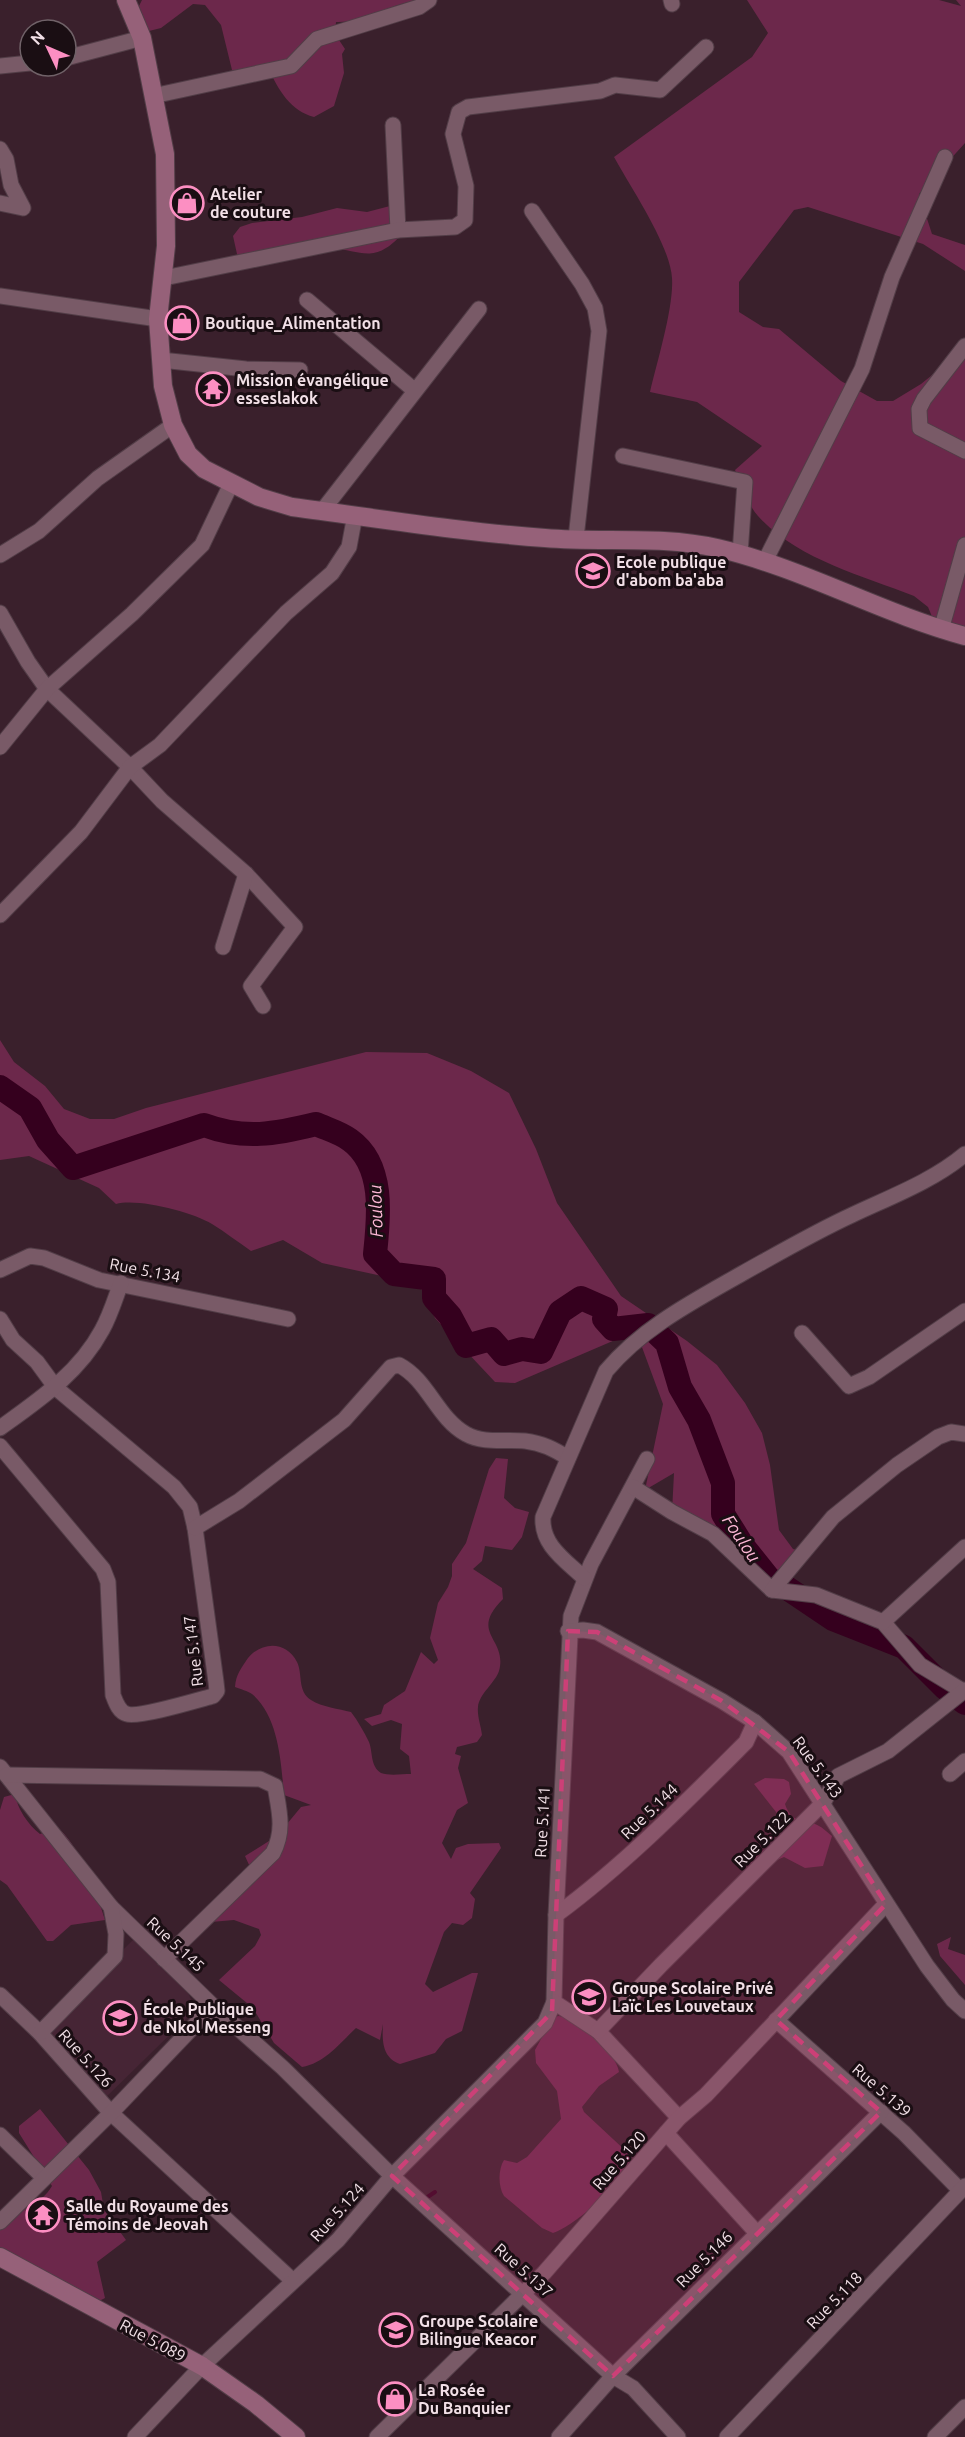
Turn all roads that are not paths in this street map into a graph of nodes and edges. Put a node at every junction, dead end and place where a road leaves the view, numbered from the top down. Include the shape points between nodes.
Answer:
1 (126, 0) edge
2 (429, 0) edge
3 (142, 38) junction
4 (706, 47) dead end
5 (78, 55) edge
6 (18, 64) edge
7 (0, 66) edge
8 (153, 96) junction
9 (393, 125) dead end
10 (0, 149) edge
11 (945, 157) dead end
12 (0, 203) edge
13 (532, 211) dead end
14 (398, 230) junction
15 (164, 278) junction
16 (0, 296) edge
17 (308, 300) dead end
18 (479, 309) dead end
19 (158, 319) junction
20 (965, 346) edge
21 (161, 360) junction
22 (300, 370) dead end
23 (414, 390) junction
24 (173, 425) junction
25 (965, 451) edge
26 (623, 456) dead end
27 (231, 484) junction
28 (322, 511) junction
29 (356, 515) junction
30 (576, 538) junction
31 (965, 545) edge
32 (740, 554) junction
33 (0, 555) edge
34 (765, 561) junction
35 (0, 613) edge
36 (941, 630) junction
37 (965, 636) edge
38 (47, 689) junction
39 (0, 747) edge
40 (130, 767) junction
41 (246, 874) junction
42 (0, 915) edge
43 (223, 947) dead end
44 (263, 1006) dead end
45 (964, 1158) edge
46 (0, 1270) edge
47 (121, 1283) junction
48 (965, 1311) edge
49 (0, 1319) edge
50 (288, 1319) dead end
51 (802, 1333) dead end
52 (56, 1388) junction
53 (0, 1428) edge
54 (965, 1434) edge
55 (0, 1446) edge
56 (568, 1458) junction
57 (647, 1459) dead end
58 (633, 1487) junction
59 (195, 1528) junction
60 (965, 1547) edge
61 (585, 1578) junction
62 (772, 1590) junction
63 (883, 1622) junction
64 (568, 1631) junction
65 (964, 1690) edge
66 (755, 1722) junction
67 (965, 1761) edge
68 (3, 1771) edge
69 (950, 1774) dead end
70 (823, 1803) junction
71 (886, 1904) junction
72 (111, 1906) junction
73 (556, 1915) junction
74 (138, 1933) junction
75 (115, 1956) junction
76 (164, 1959) junction
77 (0, 1995) edge
78 (554, 2002) junction
79 (213, 2006) junction
80 (965, 2011) edge
81 (777, 2020) junction
82 (598, 2031) junction
83 (40, 2033) junction
84 (111, 2112) junction
85 (881, 2112) junction
86 (679, 2118) junction
87 (345, 2129) joint
88 (666, 2133) junction
89 (0, 2135) edge
90 (392, 2176) junction
91 (44, 2178) junction
92 (963, 2188) edge
93 (0, 2222) edge
94 (756, 2232) junction
95 (0, 2257) edge
96 (292, 2280) junction
97 (524, 2294) junction
98 (202, 2366) junction
99 (613, 2376) junction
100 (965, 2407) edge
101 (135, 2437) edge
102 (296, 2437) edge
103 (378, 2437) edge
104 (559, 2437) edge
105 (678, 2437) edge
106 (727, 2437) edge
107 (935, 2437) edge

1 - 3 street
2 - 8 street via 419,7 316,39 291,66
3 - 5 street
3 - 8 street
4 - 14 street via 660,90 615,86 468,107 459,112 453,134 466,186 465,220 455,227
6 - 7 street
8 - 15 street via 165,154
9 - 14 street
10 - 12 street via 23,208
11 - 34 street via 892,277 862,369
13 - 30 street via 587,292 599,331
14 - 15 street
15 - 19 street
16 - 19 street
17 - 23 street
18 - 23 street
19 - 21 street
20 - 25 street via 924,399 918,416 920,428
21 - 22 street
21 - 24 street
23 - 28 street
24 - 27 street via 188,454 204,469
24 - 33 street via 98,478 39,531
26 - 32 street via 745,482
27 - 28 street via 292,507
27 - 38 street via 202,545
28 - 29 street
29 - 30 street via 546,538
29 - 40 street via 349,547 332,573 285,613 160,745
30 - 32 street via 631,538
31 - 36 street
32 - 34 street
34 - 36 street
35 - 38 street
36 - 37 street
38 - 39 street
38 - 40 street
40 - 41 street via 162,801
40 - 42 street via 81,832
41 - 43 street
41 - 44 street via 295,927 251,986
45 - 56 street via 773,1256 653,1327 606,1371
46 - 47 street, Rue 5.134 via 30,1256 45,1258 82,1275
47 - 50 street, Rue 5.134
47 - 52 street via 91,1349
48 - 51 street via 869,1377 849,1386
49 - 52 street, Rue 5.147 via 13,1340 37,1362
52 - 53 street
52 - 59 street, Rue 5.147 via 183,1495
54 - 62 street via 951,1432 938,1437 867,1488 832,1517
55 - 59 street, Rue 5.147 via 103,1569 108,1582 113,1695 118,1707 127,1714 213,1696 217,1691
56 - 59 street via 548,1446 528,1441 486,1441 467,1435 455,1427 419,1382 399,1365 391,1368 344,1420 225,1512
56 - 61 street via 543,1517 542,1531 551,1547
57 - 58 street, Rue 5.141
58 - 61 street, Rue 5.141
58 - 62 street via 720,1539
60 - 63 street
61 - 64 street, Rue 5.141
62 - 63 street via 816,1595
63 - 65 street via 920,1665
64 - 66 street, Rue 5.143 via 597,1632
64 - 73 street, Rue 5.141
65 - 70 street, Rue 5.122 via 888,1751 838,1776
66 - 70 street, Rue 5.143 via 789,1752
66 - 73 street, Rue 5.144 via 746,1742 636,1850
67 - 69 street
68 - 72 street, Rue 5.145
68 - 76 street via 260,1779 275,1786 281,1824 280,1840 273,1853
70 - 71 street, Rue 5.143
70 - 82 street, Rue 5.122
71 - 80 street, Rue 5.143 via 927,1966
71 - 81 street, Rue 5.120
72 - 74 street, Rue 5.145
72 - 75 street
73 - 78 street, Rue 5.141
74 - 75 street
74 - 76 street, Rue 5.145
75 - 83 street
76 - 79 street, Rue 5.145
77 - 83 street, Rue 5.126
78 - 82 street
78 - 90 street, Rue 5.124 via 545,2023
79 - 84 street
79 - 87 street, Rue 5.145
81 - 85 street, Rue 5.139
81 - 86 street, Rue 5.120
82 - 86 street
83 - 84 street, Rue 5.126
84 - 91 street, Rue 5.126
84 - 96 street
85 - 92 street, Rue 5.139
85 - 94 street, Rue 5.146
86 - 88 street, Rue 5.120
87 - 90 street, Rue 5.137
88 - 94 street
88 - 97 street, Rue 5.120
89 - 91 street
90 - 96 street, Rue 5.124 via 338,2240
90 - 97 street, Rue 5.137
91 - 93 street, Rue 5.126
92 - 106 street, Rue 5.118
94 - 99 street, Rue 5.146
95 - 98 street, Rue 5.089
96 - 98 street, Rue 5.124
97 - 99 street, Rue 5.137
97 - 103 street, Rue 5.120
98 - 101 street, Rue 5.124
98 - 102 street, Rue 5.089
99 - 104 street, Rue 5.146
99 - 105 street, Rue 5.137 via 633,2388
100 - 107 street

